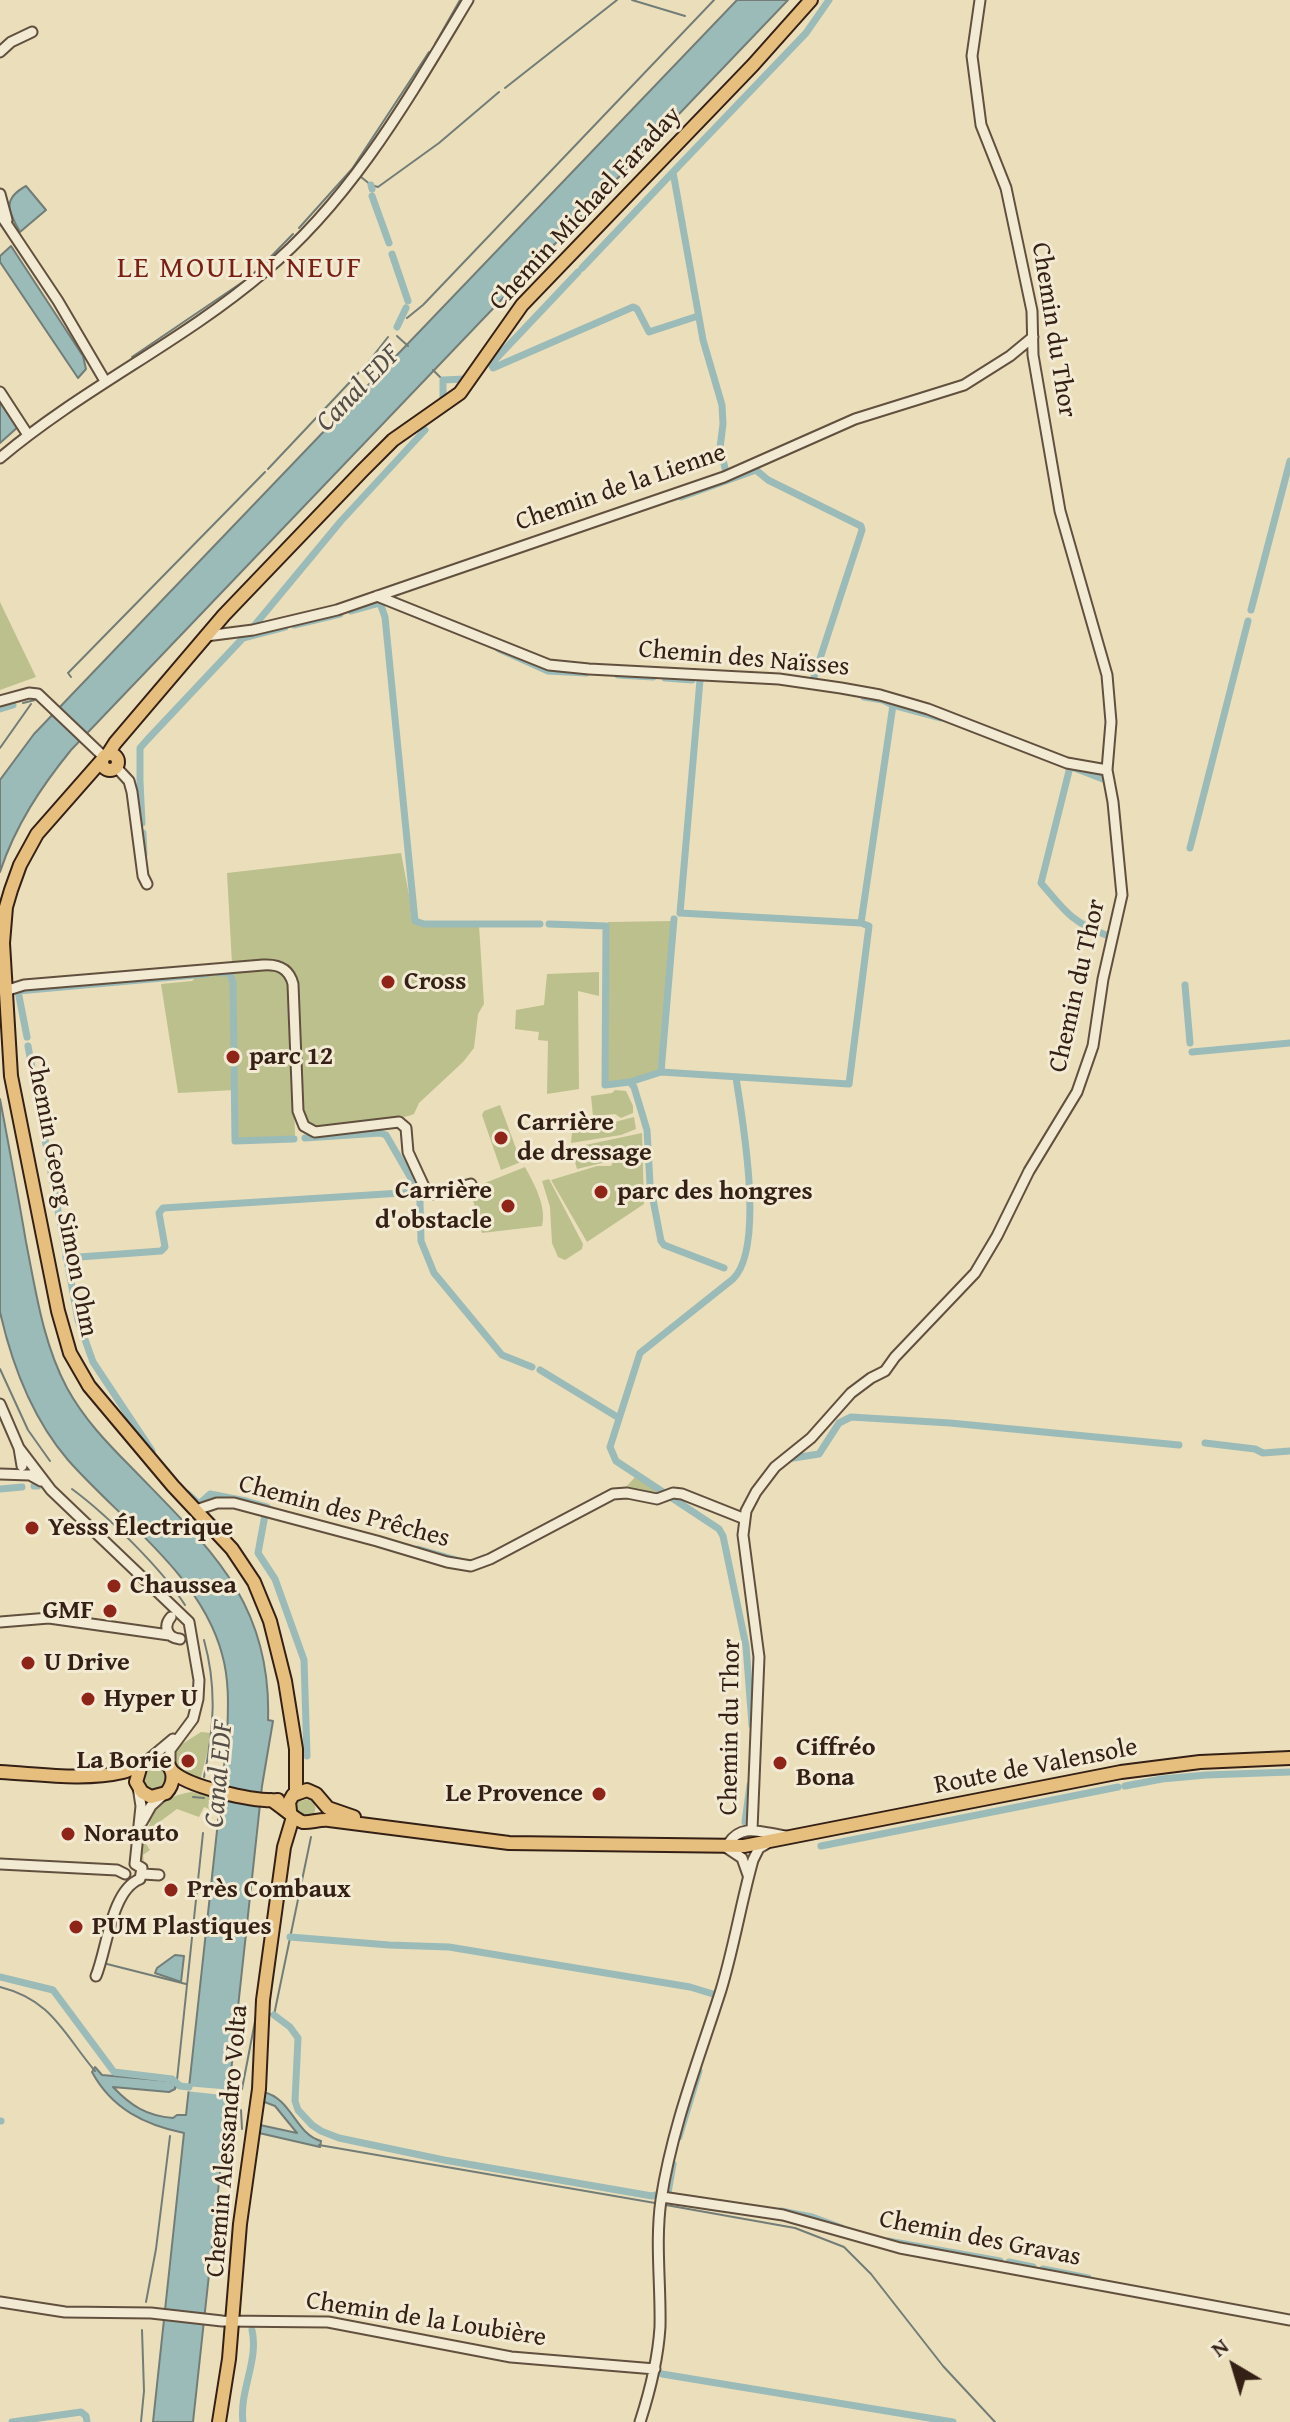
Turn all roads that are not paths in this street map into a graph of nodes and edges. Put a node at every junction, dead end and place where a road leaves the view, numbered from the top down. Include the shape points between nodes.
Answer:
1 (468, 0) edge
2 (811, 0) edge
3 (980, 0) edge
4 (32, 32) dead end
5 (0, 52) edge
6 (0, 194) edge
7 (0, 214) edge
8 (12, 230) junction
9 (1033, 337) junction
10 (105, 381) junction
11 (0, 392) edge
12 (28, 435) junction
13 (0, 458) edge
14 (377, 596) junction
15 (206, 636) junction
16 (0, 701) edge
17 (107, 759) junction
18 (1107, 770) junction
19 (147, 884) dead end
20 (5, 986) junction
21 (471, 1184) dead end
22 (0, 1404) edge
23 (26, 1469) junction
24 (5, 1474) edge
25 (196, 1510) junction
26 (745, 1519) junction
27 (173, 1618) junction
28 (0, 1622) edge
29 (153, 1631) junction
30 (189, 1631) junction
31 (169, 1635) junction
32 (180, 1639) junction
33 (196, 1664) junction
34 (196, 1707) junction
35 (296, 1749) junction
36 (1290, 1758) edge
37 (144, 1763) junction
38 (171, 1769) junction
39 (0, 1772) edge
40 (98, 1775) junction
41 (138, 1787) junction
42 (201, 1787) junction
43 (312, 1791) junction
44 (164, 1794) junction
45 (321, 1802) junction
46 (292, 1805) junction
47 (311, 1820) junction
48 (389, 1827) junction
49 (139, 1829) junction
50 (752, 1830) junction
51 (792, 1837) junction
52 (766, 1844) junction
53 (721, 1846) junction
54 (0, 1864) edge
55 (281, 1865) junction
56 (128, 1871) junction
57 (159, 1875) dead end
58 (748, 1877) junction
59 (96, 1976) dead end
60 (661, 2198) junction
61 (0, 2302) edge
62 (1290, 2320) edge
63 (228, 2321) junction
64 (655, 2369) junction
65 (219, 2422) edge
66 (640, 2422) edge

1 - 10 street via 385,134 296,242 246,287
2 - 15 main road, Chemin Michael Faraday via 522,305 460,393 385,448
3 - 9 street, Chemin du Thor via 972,56 980,120 1006,188
4 - 5 street
6 - 8 street
7 - 8 street
8 - 10 street
9 - 14 street, Chemin de la Lienne via 957,388 855,419 724,477
9 - 18 street, Chemin du Thor via 1060,511 1107,675
10 - 12 street
11 - 12 street
12 - 13 street
14 - 15 street, Chemin de la Lienne via 283,624
14 - 18 street, Chemin des Naïsses via 549,665 779,679 854,690 941,714 1067,763
15 - 17 main road, Chemin Michael Faraday
16 - 17 street via 32,693 42,697
17 - 19 street via 131,787
17 - 20 main road, Chemin Georg Simon Ohm via 37,834 14,881 4,924
18 - 26 street, Chemin du Thor via 1122,899 1093,1046 1077,1092 966,1286 892,1365 851,1393 811,1438 775,1467
20 - 21 street via 283,967 293,984 298,1111 304,1126 315,1132 399,1122 406,1128 408,1152 427,1194
20 - 25 main road, Chemin Georg Simon Ohm via 11,1076 67,1346 89,1386
22 - 23 street
23 - 24 street
23 - 27 street via 168,1603
25 - 26 street, Chemin des Prêches via 234,1503 471,1566 613,1494 657,1499 682,1494
25 - 35 main road, Chemin Georg Simon Ohm via 239,1558 261,1597 279,1650
26 - 50 street, Chemin du Thor via 759,1657
27 - 29 street
27 - 30 street via 188,1620
27 - 31 street
28 - 29 street via 49,1618
29 - 31 street
30 - 32 street
30 - 33 street
31 - 32 street
32 - 33 street
33 - 34 street
34 - 37 street via 171,1741
34 - 38 street via 170,1750
35 - 43 main road, Chemin Georg Simon Ohm
35 - 46 main road, Chemin Georg Simon Ohm
36 - 51 main road, Route de Valensole via 1121,1772
37 - 38 main road via 160,1760
37 - 40 main road
37 - 41 main road via 136,1776
38 - 42 main road
38 - 44 main road via 173,1783
39 - 40 main road
40 - 41 main road
41 - 44 main road via 151,1797
41 - 49 street
42 - 44 main road
42 - 46 main road
43 - 45 main road
43 - 46 main road via 303,1790
44 - 49 street via 149,1808
45 - 47 main road
45 - 48 main road, Route de Valensole
46 - 47 main road via 300,1821
46 - 55 main road, Chemin Alessandro Volta
47 - 48 main road, Route de Valensole
47 - 55 main road, Chemin Alessandro Volta via 294,1837
48 - 53 main road, Route de Valensole via 509,1843
49 - 56 street
50 - 51 street, Chemin du Thor
50 - 53 street, Chemin du Thor via 736,1833
51 - 52 main road, Route de Valensole
51 - 53 main road, Route de Valensole
52 - 53 main road, Route de Valensole
52 - 58 street, Chemin du Thor via 755,1853
53 - 58 street, Chemin du Thor via 742,1858
54 - 56 street
55 - 63 main road, Chemin Alessandro Volta via 263,2000 259,2089
56 - 57 street via 140,1879 143,1874
56 - 59 street via 110,1946
58 - 60 street, Chemin du Thor
60 - 62 street, Chemin des Gravas via 783,2215 900,2248
60 - 64 street, Chemin du Thor
61 - 63 street, Chemin de la Loubière via 65,2312
63 - 64 street, Chemin de la Loubière via 340,2324 511,2357
63 - 65 main road, Chemin Alessandro Volta
64 - 66 street, Chemin du Thor

